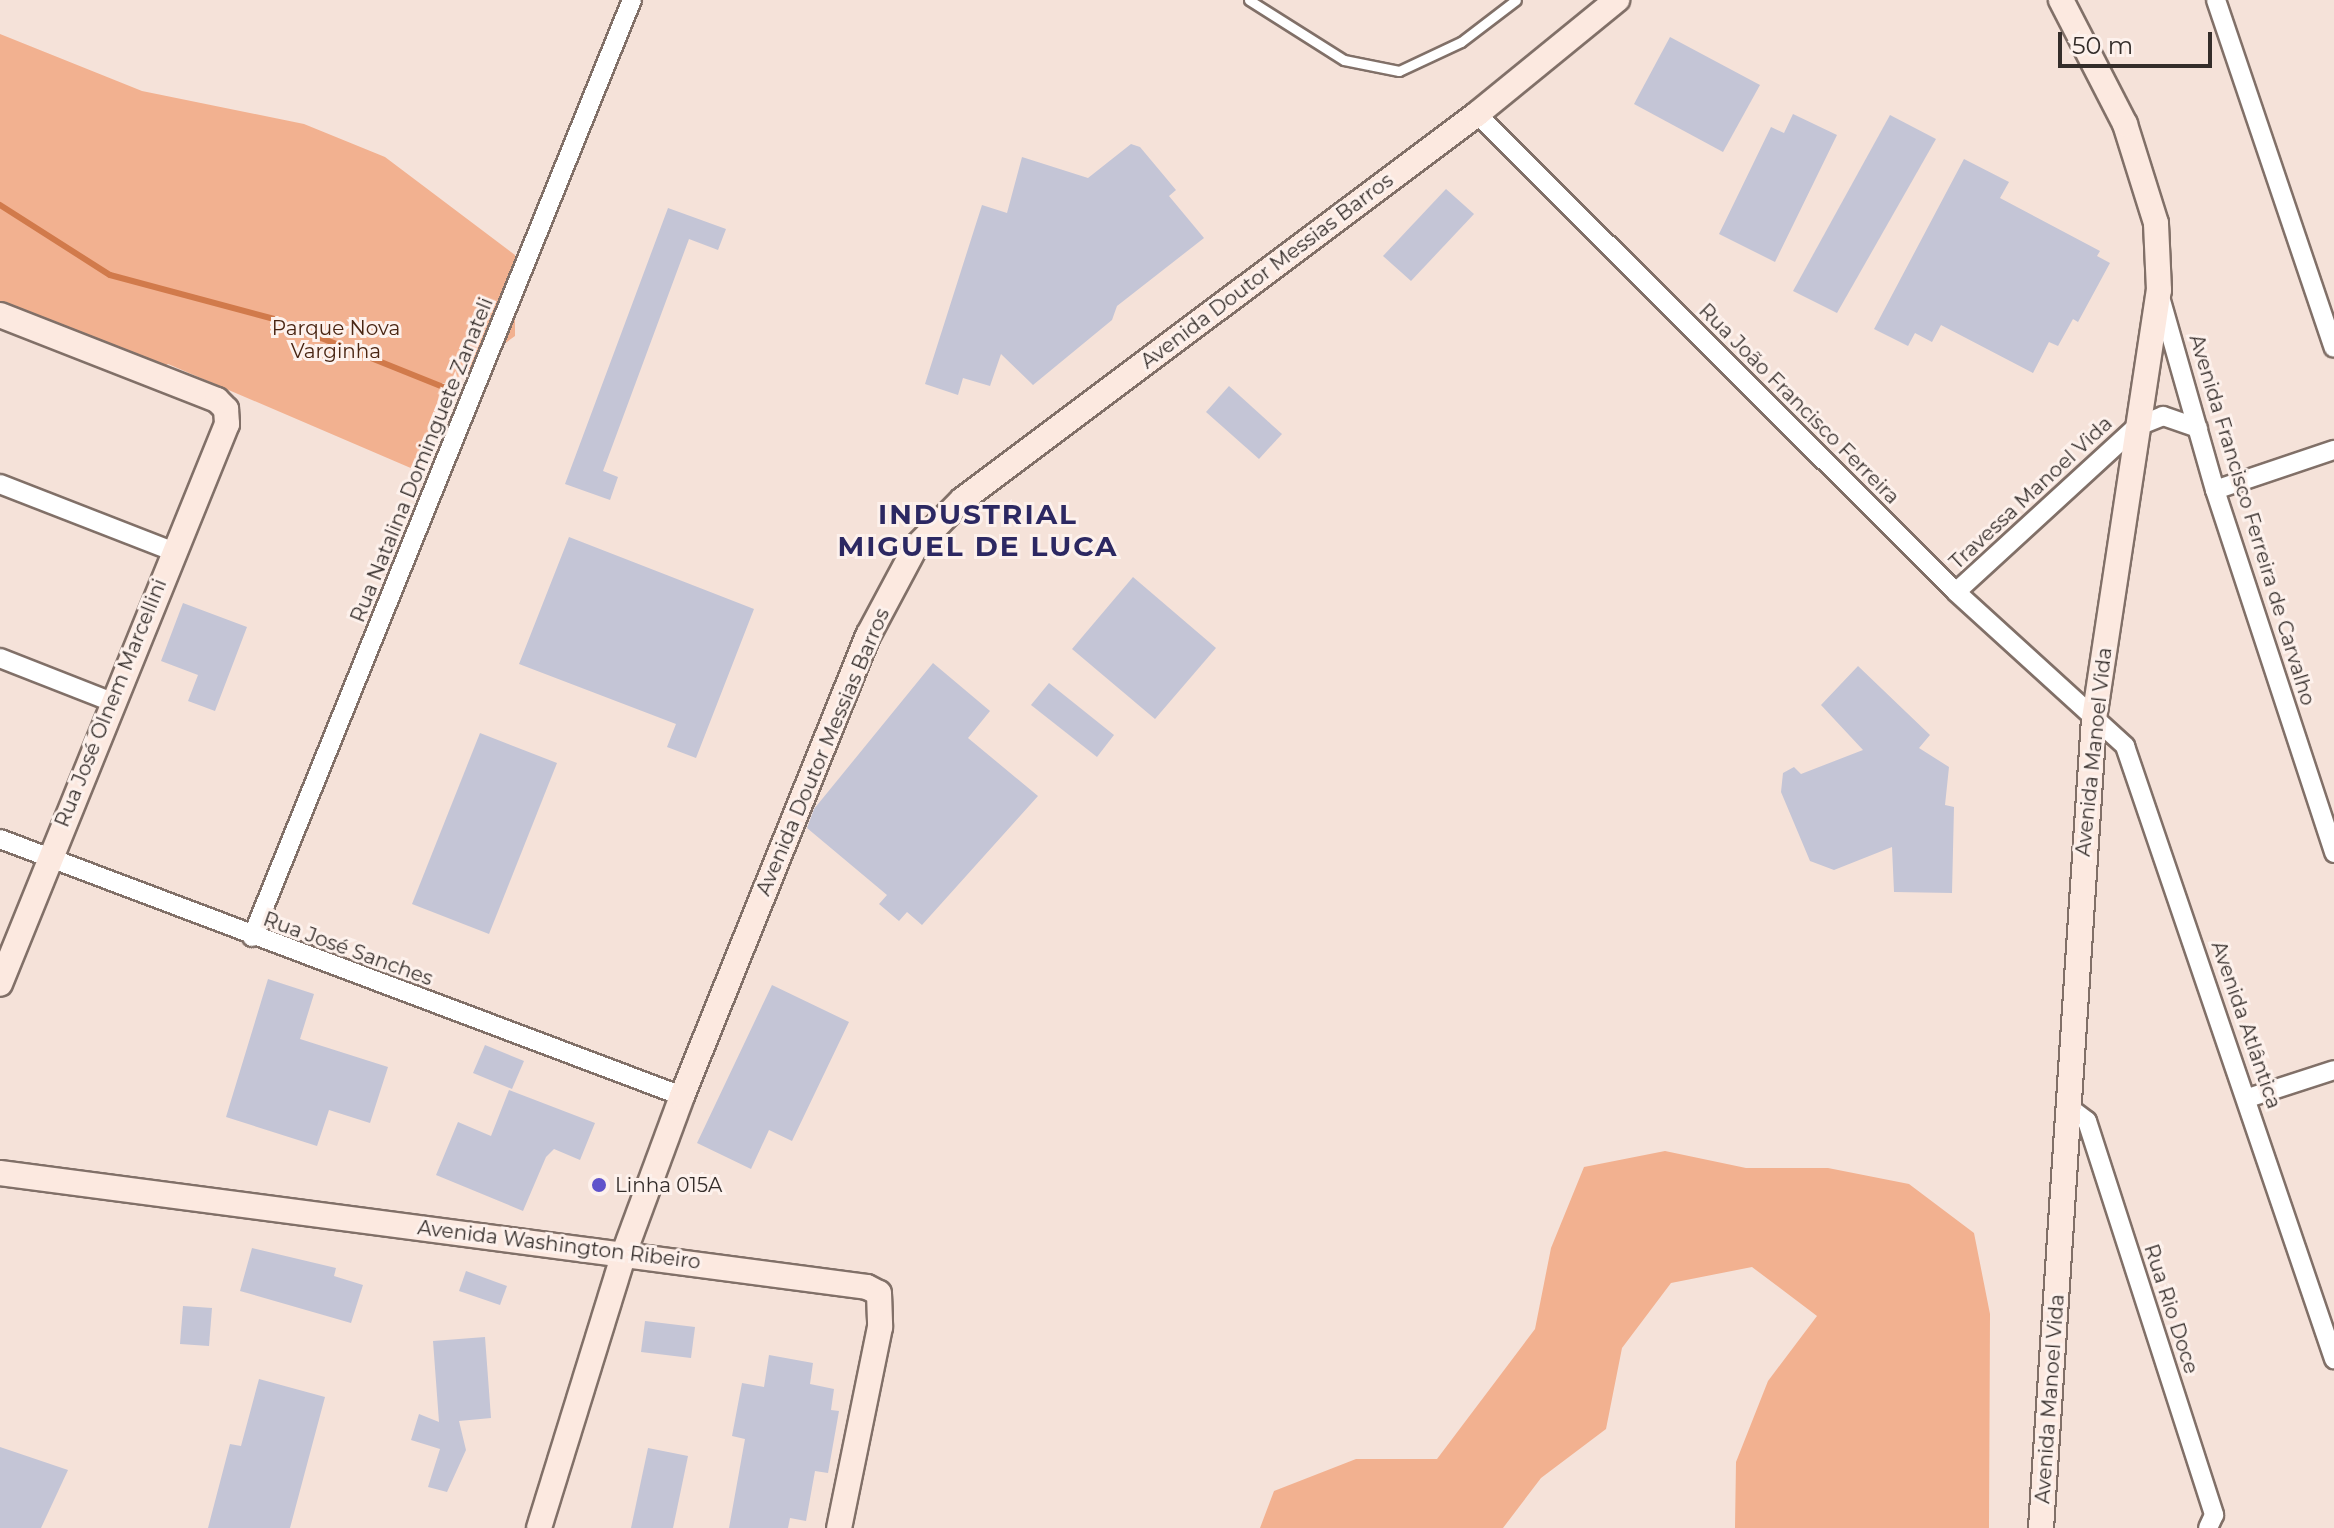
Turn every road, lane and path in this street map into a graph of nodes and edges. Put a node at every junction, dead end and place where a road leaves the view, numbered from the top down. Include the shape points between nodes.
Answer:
1 (632, 0) edge
2 (1249, 0) edge
3 (1516, 0) edge
4 (1617, 0) edge
5 (2061, 0) edge
6 (2216, 0) edge
7 (1477, 114) junction
8 (2159, 290) junction
9 (0, 315) edge
10 (2334, 348) edge
11 (2136, 427) junction
12 (2198, 428) junction
13 (2334, 450) edge
14 (0, 484) edge
15 (2215, 490) junction
16 (172, 551) junction
17 (1956, 592) junction
18 (0, 658) edge
19 (112, 702) junction
20 (2094, 719) junction
21 (0, 839) edge
22 (2334, 853) edge
23 (50, 858) junction
24 (252, 937) junction
25 (0, 984) edge
26 (2334, 1070) edge
27 (682, 1096) junction
28 (2248, 1098) junction
29 (2071, 1109) junction
30 (0, 1173) edge
31 (624, 1253) junction
32 (2334, 1359) edge
33 (539, 1528) edge
34 (839, 1528) edge
35 (2041, 1528) edge
36 (2208, 1528) edge

1 - 24 street, Rua Natalina Dominguete Zanateli
2 - 3 lane via 1344,60 1399,71 1461,42
4 - 7 street, Avenida Doutor Messias Barros
5 - 8 street, Avenida Manoel Vida via 2125,124 2156,223
6 - 10 street
7 - 17 street, Rua João Francisco Ferreira
7 - 27 street, Avenida Doutor Messias Barros via 962,500 915,548 869,634
8 - 11 street, Avenida Manoel Vida
8 - 12 street, Avenida Francisco Ferreira de Carvalho
9 - 16 street, Rua José Olnem Marcellini via 217,400 226,409 227,424
11 - 12 street via 2163,416
11 - 17 street, Travessa Manoel Vida
11 - 20 street, Avenida Manoel Vida
12 - 15 street, Avenida Francisco Ferreira de Carvalho
13 - 15 street
14 - 16 street
15 - 22 street, Avenida Francisco Ferreira de Carvalho
16 - 19 street, Rua José Olnem Marcellini
17 - 20 street, Rua João Francisco Ferreira
18 - 19 street
19 - 23 street, Rua José Olnem Marcellini
20 - 28 street, Avenida Atlântica via 2125,746
20 - 29 street, Avenida Manoel Vida
21 - 23 street, Rua José Sanches
23 - 24 street, Rua José Sanches
23 - 25 street, Rua José Olnem Marcellini
24 - 27 street, Rua José Sanches
26 - 28 street
27 - 31 street, Avenida Doutor Messias Barros
28 - 32 street, Avenida Atlântica
29 - 35 street, Avenida Manoel Vida
29 - 36 street, Rua Rio Doce via 2087,1121 2214,1515
30 - 31 street, Avenida Washington Ribeiro
31 - 33 street, Avenida Doutor Messias Barros
31 - 34 street, Avenida Washington Ribeiro via 848,1282 879,1293 880,1327

